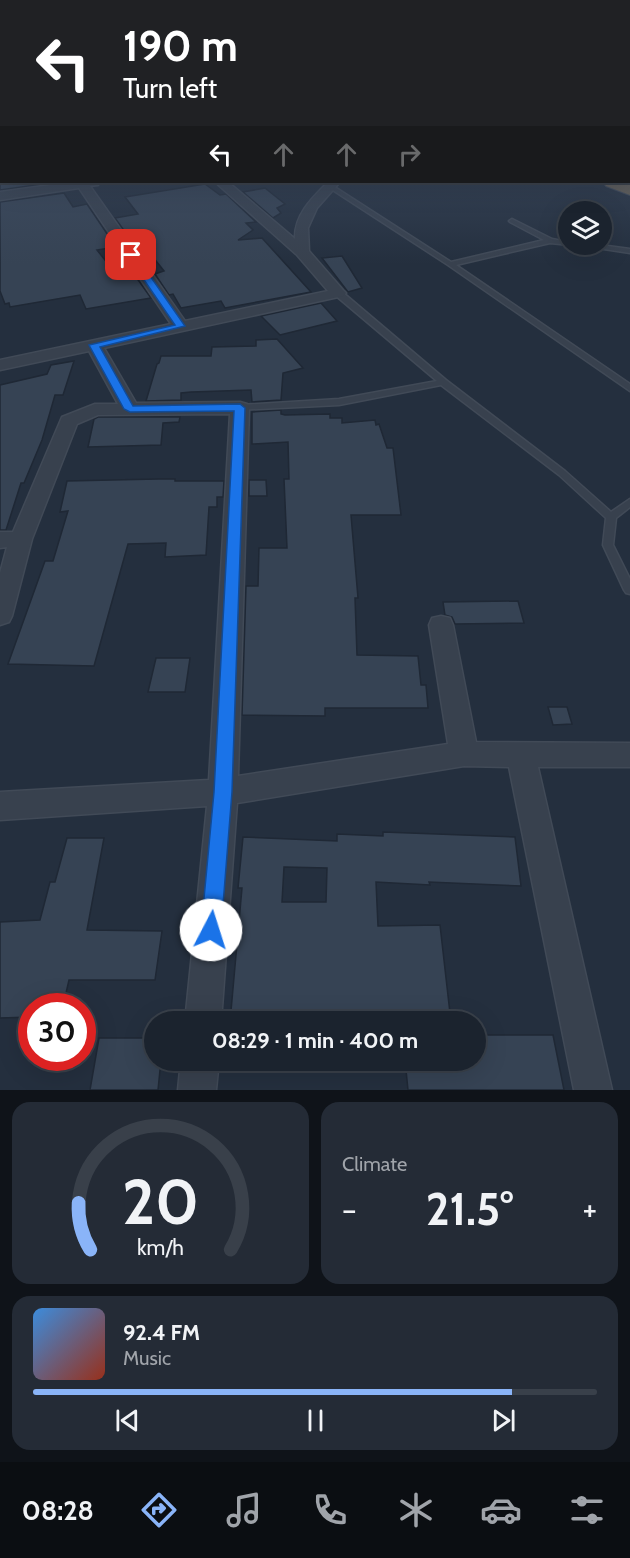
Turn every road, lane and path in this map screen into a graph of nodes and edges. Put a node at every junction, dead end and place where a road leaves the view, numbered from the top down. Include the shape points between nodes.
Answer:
1 (80, 183) edge
2 (87, 183) edge
3 (223, 183) edge
4 (615, 183) edge
5 (332, 184) edge
6 (630, 189) edge
7 (0, 196) edge
8 (512, 221) dead end
9 (550, 241) junction
10 (558, 242) edge
11 (612, 249) edge
12 (630, 251) edge
13 (302, 252) junction
14 (450, 264) junction
15 (338, 293) junction
16 (181, 326) junction
17 (94, 345) junction
18 (0, 365) edge
19 (443, 382) junction
20 (630, 388) edge
21 (240, 408) junction
22 (130, 409) junction
23 (630, 502) edge
24 (611, 517) junction
25 (11, 539) edge
26 (630, 590) edge
27 (0, 616) edge
28 (441, 625) dead end
29 (521, 753) junction
30 (464, 754) junction
31 (630, 755) edge
32 (223, 792) junction
33 (0, 806) edge
34 (204, 1011) edge
35 (199, 1071) edge
36 (197, 1090) edge
37 (593, 1090) edge

1 - 7 street
2 - 16 street
3 - 13 street
4 - 6 highway
5 - 13 street via 311,207 301,228
5 - 14 lane
8 - 9 lane
9 - 10 lane
9 - 14 lane
11 - 12 lane
13 - 15 street
14 - 20 lane
15 - 16 street
15 - 19 lane
16 - 17 street
17 - 18 street
17 - 22 street
19 - 21 lane via 339,402
19 - 24 lane via 562,473
21 - 22 street
21 - 32 street
22 - 25 street via 95,410 69,421
23 - 24 lane
24 - 26 lane via 608,545
25 - 27 street
28 - 30 street
29 - 30 street
29 - 31 street
29 - 37 street
30 - 32 street
32 - 33 street
32 - 34 street
35 - 36 street

